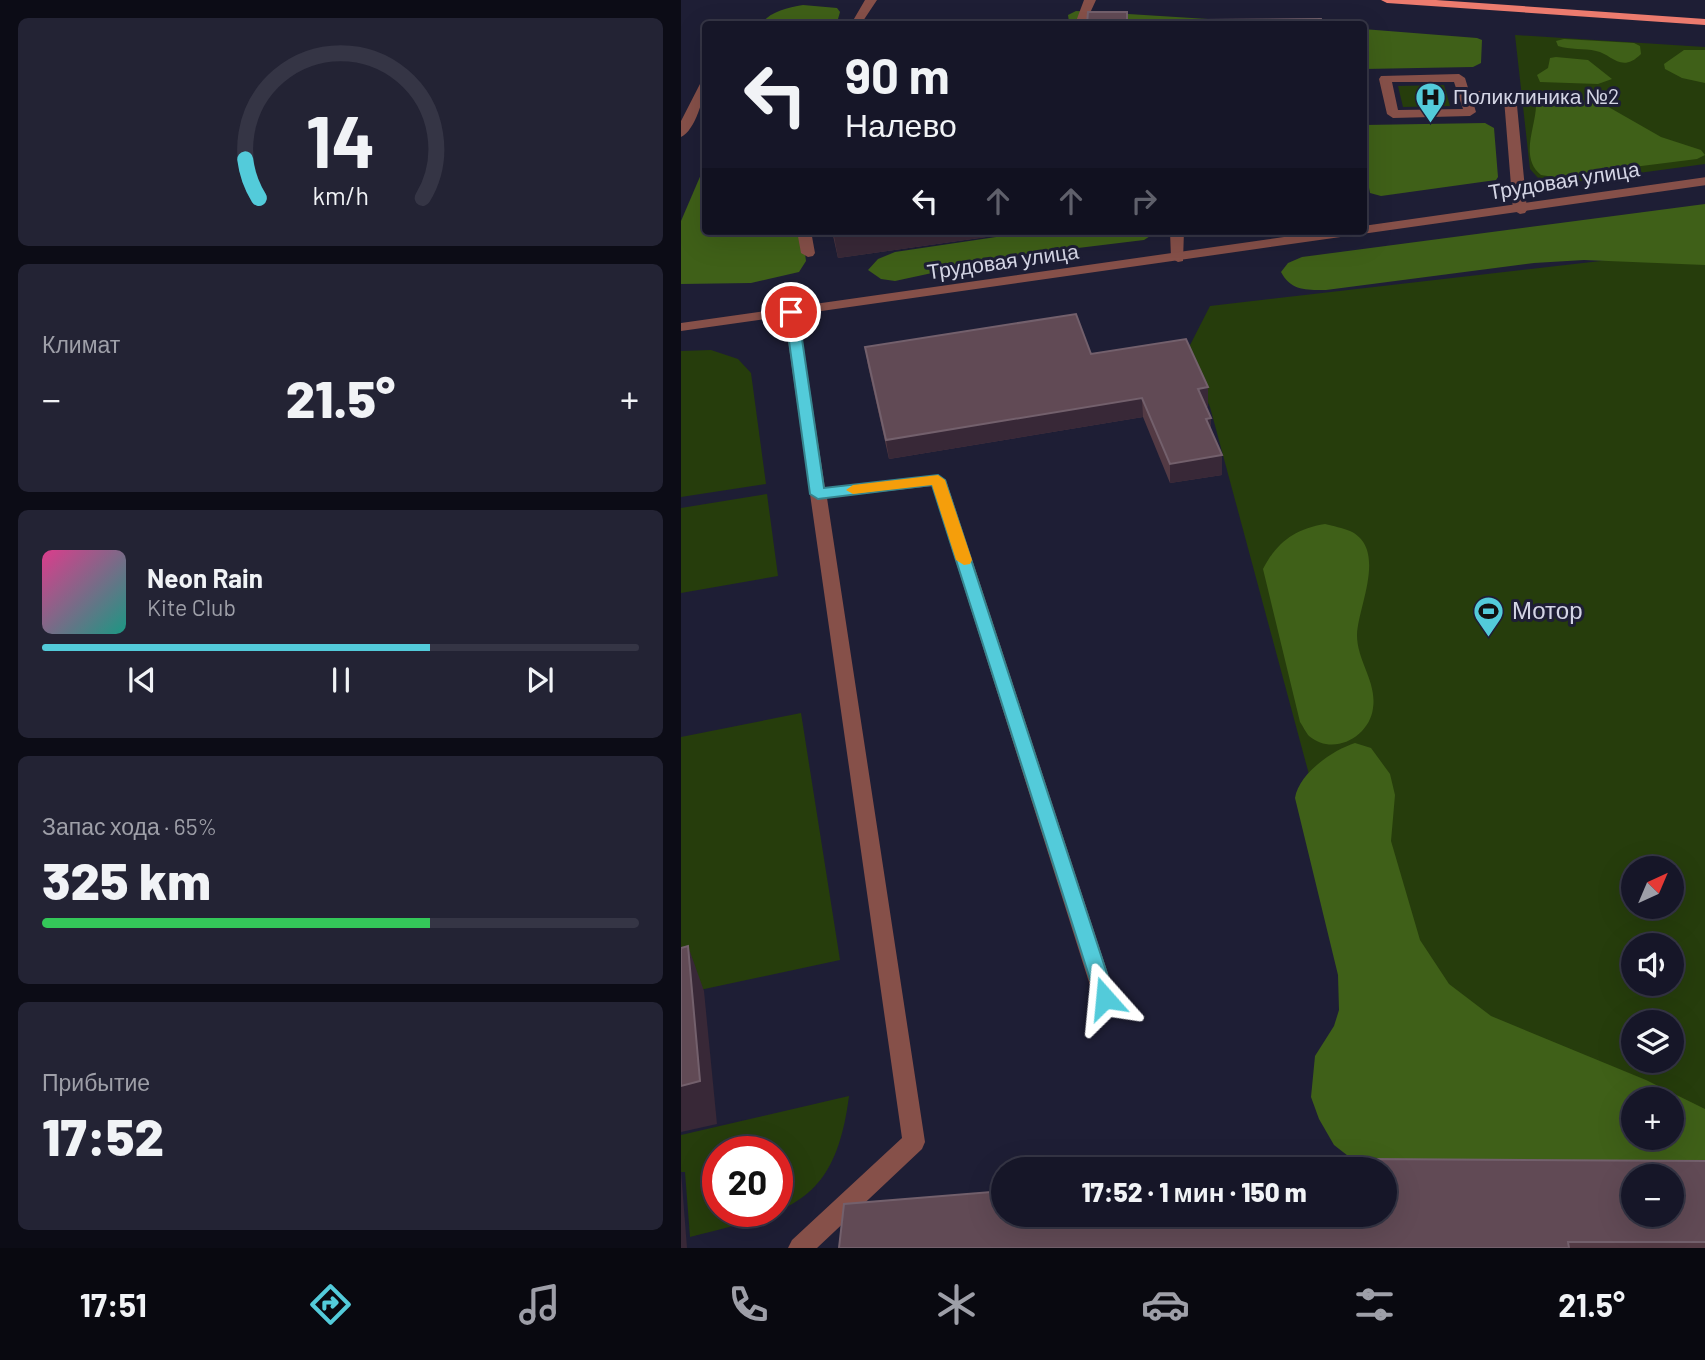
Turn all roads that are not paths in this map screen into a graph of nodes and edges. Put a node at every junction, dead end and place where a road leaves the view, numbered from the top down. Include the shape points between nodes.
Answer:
1 (871, 0) edge
2 (1090, 0) edge
3 (1387, 0) edge
4 (858, 21) edge
5 (1080, 21) edge
6 (1705, 22) edge
7 (702, 91) edge
8 (1464, 95) junction
9 (681, 133) edge
10 (1705, 181) edge
11 (1520, 210) junction
12 (1367, 231) edge
13 (805, 235) edge
14 (1177, 235) edge
15 (1342, 235) edge
16 (808, 253) dead end
17 (1178, 258) junction
18 (791, 312) junction
19 (681, 327) edge
20 (818, 494) junction
21 (1105, 998) dead end
22 (800, 1248) edge

1 - 4 street
2 - 5 street
3 - 6 main road
7 - 9 street
8 - 8 street via 1459,78 1385,79 1393,114 1470,113
8 - 11 street via 1509,95
10 - 11 street, Трудовая улица
11 - 12 street, Трудовая улица
13 - 16 street
14 - 17 street
15 - 17 street, Трудовая улица
17 - 18 street, Трудовая улица
18 - 19 street, Трудовая улица
18 - 20 street
20 - 21 street via 938,480
20 - 22 street via 914,1142

